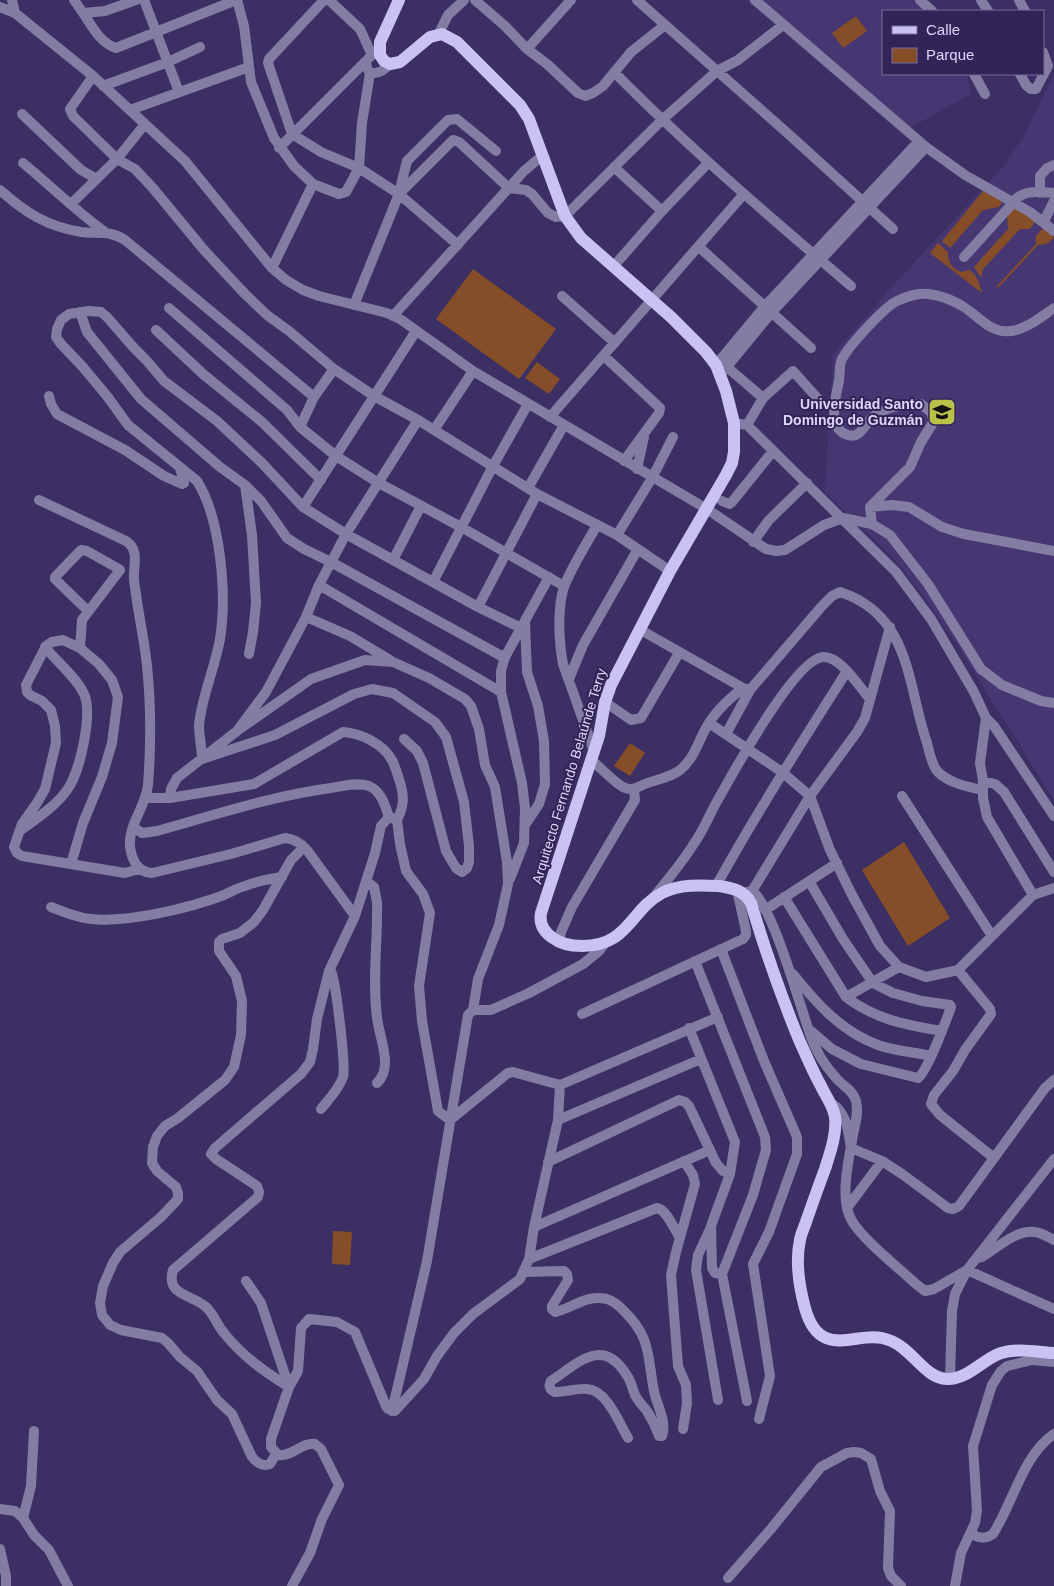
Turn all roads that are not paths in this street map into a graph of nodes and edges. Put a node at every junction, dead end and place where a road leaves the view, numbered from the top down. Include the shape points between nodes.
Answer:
1 (12, 0) edge
2 (74, 0) edge
3 (136, 0) edge
4 (144, 0) edge
5 (237, 0) edge
6 (324, 0) edge
7 (329, 0) edge
8 (399, 0) edge
9 (464, 0) edge
10 (475, 0) edge
11 (570, 0) edge
12 (637, 0) edge
13 (773, 0) edge
14 (920, 0) edge
15 (759, 3) edge
16 (0, 7) edge
17 (931, 10) edge
18 (15, 13) junction
19 (83, 13) junction
20 (665, 25) junction
21 (784, 25) junction
22 (157, 32) junction
23 (438, 35) junction
24 (200, 47) dead end
25 (527, 48) junction
26 (372, 55) junction
27 (1044, 55) edge
28 (168, 62) junction
29 (387, 63) junction
30 (249, 67) junction
31 (718, 71) junction
32 (614, 72) junction
33 (370, 73) junction
34 (1044, 74) edge
35 (975, 75) edge
36 (1021, 75) edge
37 (1043, 75) edge
38 (93, 76) junction
39 (103, 86) junction
40 (180, 92) junction
41 (985, 94) dead end
42 (130, 110) junction
43 (22, 114) dead end
44 (662, 120) junction
45 (145, 124) junction
46 (292, 134) junction
47 (922, 144) junction
48 (279, 148) junction
49 (496, 151) dead end
50 (543, 155) junction
51 (117, 159) junction
52 (23, 163) dead end
53 (708, 163) junction
54 (1054, 164) edge
55 (614, 167) junction
56 (359, 168) junction
57 (96, 179) junction
58 (313, 184) junction
59 (509, 188) junction
60 (0, 190) edge
61 (1040, 192) junction
62 (1054, 193) edge
63 (399, 194) junction
64 (743, 195) junction
65 (1054, 201) edge
66 (1013, 203) junction
67 (72, 204) junction
68 (866, 205) junction
69 (662, 211) junction
70 (565, 216) junction
71 (1044, 221) junction
72 (893, 230) dead end
73 (1054, 231) edge
74 (106, 232) junction
75 (458, 245) junction
76 (699, 246) junction
77 (817, 257) junction
78 (964, 257) dead end
79 (613, 267) junction
80 (272, 268) junction
81 (851, 286) dead end
82 (562, 296) dead end
83 (652, 301) junction
84 (354, 306) junction
85 (170, 308) dead end
86 (1054, 308) edge
87 (768, 309) junction
88 (80, 312) junction
89 (393, 316) junction
90 (156, 330) dead end
91 (416, 331) junction
92 (616, 343) junction
93 (811, 348) dead end
94 (604, 356) junction
95 (721, 368) junction
96 (334, 370) junction
97 (473, 371) junction
98 (49, 396) dead end
99 (374, 396) junction
100 (314, 397) junction
101 (763, 398) junction
102 (819, 400) dead end
103 (528, 404) junction
104 (550, 417) junction
105 (418, 420) junction
106 (734, 423) junction
107 (564, 425) junction
108 (747, 425) junction
109 (300, 427) junction
110 (434, 430) junction
111 (646, 431) junction
112 (673, 437) dead end
113 (774, 451) junction
114 (336, 456) junction
115 (624, 461) junction
116 (493, 466) junction
117 (180, 468) junction
118 (638, 469) junction
119 (652, 478) junction
120 (321, 480) junction
121 (377, 482) junction
122 (807, 483) junction
123 (245, 485) junction
124 (532, 491) junction
125 (39, 500) dead end
126 (722, 501) dead end
127 (421, 506) junction
128 (303, 507) junction
129 (870, 507) junction
130 (707, 510) junction
131 (843, 518) junction
132 (872, 524) junction
133 (597, 525) junction
134 (461, 527) junction
135 (346, 534) junction
136 (617, 535) junction
137 (753, 542) junction
138 (638, 549) junction
139 (1054, 551) edge
140 (506, 553) junction
141 (392, 560) junction
142 (331, 562) junction
143 (670, 571) junction
144 (549, 577) junction
145 (433, 582) junction
146 (318, 585) junction
147 (564, 586) junction
148 (478, 607) junction
149 (88, 611) junction
150 (306, 617) junction
151 (523, 625) junction
152 (890, 627) junction
153 (640, 629) junction
154 (45, 647) junction
155 (80, 648) junction
156 (679, 653) junction
157 (249, 654) dead end
158 (505, 658) junction
159 (393, 662) junction
160 (847, 671) junction
161 (569, 680) junction
162 (747, 689) junction
163 (501, 692) junction
164 (870, 699) junction
165 (605, 702) junction
166 (1054, 704) edge
167 (986, 718) junction
168 (709, 723) junction
169 (237, 731) junction
170 (726, 734) junction
171 (404, 739) dead end
172 (748, 748) junction
173 (593, 756) junction
174 (202, 759) junction
175 (782, 772) junction
176 (983, 786) junction
177 (634, 790) junction
178 (810, 796) junction
179 (902, 796) dead end
180 (146, 798) junction
181 (170, 798) junction
182 (1054, 816) edge
183 (393, 818) junction
184 (524, 826) junction
185 (133, 827) junction
186 (18, 832) junction
187 (304, 847) junction
188 (837, 863) junction
189 (71, 864) junction
190 (139, 869) junction
191 (1054, 872) edge
192 (282, 876) junction
193 (366, 881) junction
194 (809, 881) junction
195 (508, 884) junction
196 (716, 886) junction
197 (1054, 888) edge
198 (744, 891) junction
199 (1033, 895) junction
200 (784, 897) junction
201 (650, 901) junction
202 (50, 907) dead end
203 (765, 910) junction
204 (355, 916) junction
205 (992, 936) junction
206 (559, 942) junction
207 (606, 942) junction
208 (721, 949) junction
209 (695, 961) junction
210 (899, 967) junction
211 (330, 970) junction
212 (789, 970) junction
213 (958, 970) junction
214 (873, 983) junction
215 (846, 998) junction
216 (473, 1010) junction
217 (582, 1014) dead end
218 (718, 1017) junction
219 (689, 1028) junction
220 (808, 1029) junction
221 (942, 1031) junction
222 (931, 1056) junction
223 (701, 1059) junction
224 (1054, 1080) edge
225 (377, 1083) dead end
226 (560, 1085) junction
227 (831, 1103) junction
228 (321, 1109) dead end
229 (450, 1120) junction
230 (558, 1120) junction
231 (851, 1148) junction
232 (710, 1150) junction
233 (994, 1158) junction
234 (1054, 1159) edge
235 (684, 1161) junction
236 (882, 1161) junction
237 (548, 1162) junction
238 (730, 1174) junction
239 (847, 1208) junction
240 (534, 1226) junction
241 (711, 1226) junction
242 (680, 1238) junction
243 (1054, 1240) edge
244 (977, 1257) junction
245 (529, 1258) junction
246 (967, 1270) junction
247 (524, 1272) junction
248 (722, 1274) junction
249 (246, 1281) dead end
250 (1054, 1309) edge
251 (1054, 1353) edge
252 (1054, 1362) edge
253 (950, 1379) junction
254 (289, 1386) junction
255 (718, 1400) dead end
256 (747, 1401) dead end
257 (392, 1411) junction
258 (759, 1419) dead end
259 (683, 1429) dead end
260 (34, 1431) dead end
261 (1054, 1434) edge
262 (628, 1438) dead end
263 (276, 1454) junction
264 (0, 1509) edge
265 (23, 1518) junction
266 (972, 1533) junction
267 (0, 1549) edge
268 (728, 1578) dead end
269 (6, 1586) edge
270 (68, 1586) edge
271 (292, 1586) edge
272 (901, 1586) edge
273 (955, 1586) edge

1 - 18 street
2 - 19 street
3 - 19 street via 105,11
4 - 22 street
5 - 22 street
5 - 30 street
6 - 46 street via 268,63
7 - 26 street via 360,30
8 - 26 main road
9 - 23 street via 448,15
10 - 25 street
11 - 25 street
12 - 20 street
13 - 15 street
14 - 17 street
15 - 21 street
16 - 18 street
18 - 38 street
19 - 22 street via 108,46 116,48
20 - 31 street
20 - 32 street via 631,52
21 - 31 street
21 - 47 street
22 - 28 street
23 - 29 main road via 425,40 400,62
23 - 50 main road, Arquitecto Fernando Belaúnde Terry via 457,42 520,105
24 - 28 street
25 - 32 street via 585,96 603,86
26 - 29 main road via 380,55
26 - 33 street via 367,68
26 - 46 street
27 - 34 street via 1048,66
28 - 39 street
28 - 40 street
29 - 33 street via 383,71
30 - 40 street
30 - 48 street via 251,82
31 - 44 street
31 - 68 street
32 - 44 street
33 - 56 street
35 - 41 street
36 - 37 street via 1026,85 1036,89
38 - 39 street
38 - 51 street via 70,109 73,116
39 - 42 street
40 - 42 street
42 - 45 street
43 - 57 street via 81,170
44 - 53 street
44 - 55 street
45 - 51 street
45 - 80 street via 185,161
46 - 48 street
46 - 56 street via 321,152
47 - 66 street
47 - 68 street
48 - 58 street
49 - 63 street via 458,119 448,120 407,161
50 - 59 street
50 - 70 main road, Arquitecto Fernando Belaúnde Terry
51 - 57 street
51 - 96 street via 135,169 245,294
52 - 67 street
53 - 64 street
53 - 69 street
54 - 61 street via 1040,176
55 - 69 street
55 - 70 street
56 - 58 street via 343,194
56 - 63 street
57 - 67 street
58 - 80 street
59 - 63 street via 460,142 453,140
59 - 70 street via 526,190 548,213 556,217
59 - 75 street
60 - 74 street via 46,223 82,232
61 - 62 street
61 - 66 street via 1019,195
63 - 75 street
63 - 84 street
64 - 76 street
64 - 77 street
65 - 71 street
66 - 71 street
66 - 78 street
67 - 74 street via 80,214
68 - 72 street
68 - 77 street
69 - 79 street
70 - 79 main road, Arquitecto Fernando Belaúnde Terry via 581,238
71 - 73 street
74 - 100 street via 125,240
75 - 89 street
76 - 83 street
76 - 87 street
77 - 81 street
77 - 87 street
79 - 83 main road, Arquitecto Fernando Belaúnde Terry
80 - 84 street via 303,290
82 - 92 street
83 - 92 street
83 - 95 main road, Arquitecto Fernando Belaúnde Terry
84 - 89 street
85 - 109 street via 288,410
86 - 129 street via 1031,324 1010,332 989,327 961,305 941,297 919,294 896,301 872,322 842,359 834,399 834,420 838,427 849,436 857,435 872,418 884,411 912,404 921,404 934,421 910,467
87 - 93 street
87 - 95 street
88 - 117 street via 68,314 61,320 56,337 128,425
88 - 123 street via 87,332 141,399 220,468
88 - 128 street via 100,312 108,316 164,381 217,421
89 - 91 street
90 - 120 street via 262,422
91 - 97 street
91 - 99 street
92 - 94 street
94 - 104 street
94 - 111 street via 660,408
95 - 101 street
95 - 106 main road, Arquitecto Fernando Belaúnde Terry
96 - 99 street
96 - 100 street
97 - 103 street
97 - 110 street
98 - 117 street via 57,414 182,484
99 - 105 street
99 - 114 street
100 - 109 street
101 - 102 street via 793,371
101 - 108 street
103 - 104 street
103 - 116 street
104 - 107 street
105 - 110 street
105 - 121 street
106 - 108 street
106 - 130 main road, Arquitecto Fernando Belaúnde Terry via 732,462
107 - 115 street
107 - 124 street
108 - 113 street
109 - 114 street
110 - 116 street
111 - 115 street
111 - 118 street
112 - 119 street
113 - 122 street
113 - 126 street via 732,502
114 - 120 street
114 - 121 street
115 - 118 street
116 - 124 street
116 - 134 street
117 - 174 street via 197,481 205,494 219,550 223,606 220,640 199,727
118 - 119 street
119 - 130 street
119 - 136 street
120 - 128 street
121 - 127 street
121 - 135 street
122 - 131 street
122 - 137 street via 769,520
123 - 142 street via 261,501 287,538
123 - 157 street via 256,603
124 - 133 street
124 - 140 street
125 - 180 street via 126,541 135,550 134,580 148,676 150,726
127 - 134 street
127 - 141 street
128 - 135 street
129 - 132 street
129 - 139 street via 892,505 909,508 942,527 964,534
130 - 137 street
130 - 143 main road, Arquitecto Fernando Belaúnde Terry
131 - 132 street
131 - 137 street via 824,525 785,550 766,549
131 - 167 street via 896,572 931,619
132 - 166 street via 890,535 919,571 981,670 1002,685
133 - 136 street
133 - 147 street
134 - 140 street
134 - 145 street
135 - 141 street
135 - 142 street
136 - 138 street
138 - 143 street
138 - 161 street via 583,645
140 - 144 street
140 - 148 street
141 - 145 street
142 - 146 street
142 - 158 street
143 - 153 main road, Arquitecto Fernando Belaúnde Terry
144 - 147 street
144 - 151 street
145 - 148 street
146 - 150 street
146 - 163 street
147 - 161 street via 560,650
148 - 151 street
149 - 149 street via 120,570 81,550 55,579
149 - 155 street via 82,620
150 - 159 street via 350,636
150 - 169 street via 266,692
151 - 158 street
151 - 184 street via 527,672 538,706 544,741 545,784 539,804
152 - 162 street via 862,602 840,592 822,606
152 - 164 street
152 - 176 street via 909,670 922,729 936,770 966,787
153 - 156 street
153 - 165 main road, Arquitecto Fernando Belaúnde Terry via 619,666
154 - 155 street via 60,640
154 - 186 street via 26,687 30,695 50,710 56,734 54,752 45,789
154 - 186 street via 84,693 88,712 80,757 67,790
155 - 189 street via 112,680 117,691 117,703 112,743 102,777 82,823
156 - 162 street
156 - 165 street via 641,718 631,720
158 - 163 street
159 - 169 street via 366,660 311,679
159 - 195 street via 457,693 471,706 485,765 495,787
160 - 164 street
160 - 172 street via 832,658 825,657 803,669 781,695
160 - 175 street
161 - 173 street
162 - 168 street via 737,693
162 - 170 street
163 - 184 street via 522,783
164 - 178 street via 856,732
165 - 173 main road, Arquitecto Fernando Belaúnde Terry
167 - 176 street via 980,763
167 - 182 street
168 - 170 street
168 - 177 street via 682,769
169 - 174 street
170 - 172 street
171 - 174 street via 417,751 423,764 446,851 462,872 469,862 464,802 446,737 435,722 393,693 372,689 354,694 275,735
172 - 175 street
172 - 201 street via 694,845
173 - 177 street via 619,785
173 - 206 main road, Arquitecto Fernando Belaúnde Terry via 541,913 543,927
174 - 181 street via 177,778
175 - 178 street
175 - 196 street
176 - 191 street via 995,784 1004,792
176 - 199 street via 982,798 987,817
177 - 206 street via 630,809 576,899
178 - 188 street
178 - 198 street
179 - 205 street
180 - 181 street
180 - 185 street
181 - 183 street via 254,784 343,732 354,732 381,748 392,760 404,793 404,804
183 - 185 street via 376,790 354,785 276,798 147,833
183 - 193 street via 381,826
183 - 229 street via 406,871 423,894 430,913 419,986 422,1021 438,1111
184 - 195 street via 524,843
185 - 190 street via 130,848
186 - 189 street via 14,847 20,855
187 - 190 street via 284,838 152,873
187 - 192 street
187 - 204 street
188 - 194 street
188 - 210 street via 880,946
189 - 190 street via 125,873
192 - 202 street via 245,885 197,904 146,916 92,919
192 - 263 street via 254,922 218,944 219,951 236,976 242,1001 241,1035 234,1067 225,1080 166,1126 158,1136 152,1163 176,1187 178,1199 120,1252 103,1286 100,1303 102,1315 113,1328 162,1338 171,1345 232,1414 257,1462 270,1464
193 - 204 street
193 - 225 street via 374,887 377,902 375,1001 386,1062 384,1074
194 - 200 street
194 - 214 street
195 - 216 street via 499,925 478,979
196 - 198 main road
196 - 201 main road via 676,888
197 - 199 street
198 - 203 street via 758,897
198 - 208 street via 746,936
198 - 227 main road via 751,903 780,993
199 - 205 street
200 - 203 street
200 - 215 street
201 - 207 main road via 623,932
203 - 212 street
204 - 211 street
205 - 213 street
206 - 207 main road via 586,946
207 - 216 street via 583,964 529,994 491,1010
208 - 209 street
208 - 258 street via 797,1137 797,1154 769,1232 753,1264 770,1376
209 - 217 street
209 - 218 street
210 - 213 street via 926,976
210 - 214 street
211 - 228 street via 344,1069 337,1089
211 - 254 street via 310,1062 301,1074 211,1154 257,1186 258,1197 173,1270 171,1277 173,1287 208,1308 242,1353
212 - 220 street
212 - 222 street via 816,1003 850,1032 878,1046
213 - 233 street via 990,1008 991,1014 931,1104
214 - 215 street
214 - 221 street via 922,1001 950,1005
215 - 221 street via 858,1007 893,1022
216 - 229 street via 468,1015
218 - 219 street
218 - 248 street via 765,1137 766,1150
219 - 223 street
219 - 226 street
220 - 222 street via 832,1049 861,1064 918,1078
220 - 231 street via 825,1064 852,1092 856,1101
221 - 222 street
223 - 230 street
223 - 238 street via 735,1142
224 - 233 street
226 - 229 street via 513,1072
226 - 230 street
227 - 231 street via 843,1114
227 - 253 main road via 835,1116 829,1156 800,1239 798,1254 807,1315 815,1329 826,1338 891,1340 906,1349 932,1375
229 - 257 street via 427,1261
230 - 237 street
231 - 236 street
231 - 239 street via 847,1167
232 - 235 street
232 - 237 street via 689,1106 679,1100
232 - 238 street via 716,1164
233 - 236 street via 959,1206 953,1209
234 - 244 street
235 - 240 street
235 - 242 street via 694,1175 695,1184
236 - 239 street
237 - 240 street
238 - 241 street
239 - 246 street via 850,1219 865,1237 925,1291
240 - 245 street
241 - 248 street via 712,1268 715,1273
241 - 255 street via 698,1255 696,1270
242 - 245 street via 661,1209 657,1208
242 - 259 street via 671,1275 678,1366 686,1385
243 - 244 street via 1036,1232 1025,1233
244 - 246 street
245 - 247 street
246 - 250 street
246 - 253 street via 955,1294 952,1311
247 - 257 street via 520,1279 473,1314 454,1333 424,1379 398,1409
247 - 262 street via 568,1274 568,1280 552,1306 556,1312 580,1301 605,1299 618,1305 637,1327 648,1350 654,1392 663,1418 662,1436 636,1397 626,1373 608,1357 591,1355 551,1381 550,1385 556,1392 586,1389 598,1392 605,1398
248 - 256 street
249 - 254 street via 261,1303
251 - 253 main road via 1001,1353
252 - 266 street via 1032,1360 1006,1366 992,1385 973,1446 977,1511
254 - 257 street via 298,1371 301,1328 309,1320 337,1322 355,1332 381,1397
254 - 263 street via 271,1439 271,1448
260 - 265 street via 31,1486
261 - 266 street via 1032,1458 993,1534 984,1538
263 - 271 street via 286,1456 307,1444 315,1444 340,1485
264 - 265 street via 14,1511
265 - 270 street via 49,1550
266 - 273 street via 961,1552
267 - 269 street
268 - 272 street via 821,1467 854,1452 865,1454 873,1462 880,1491 890,1511 888,1568

